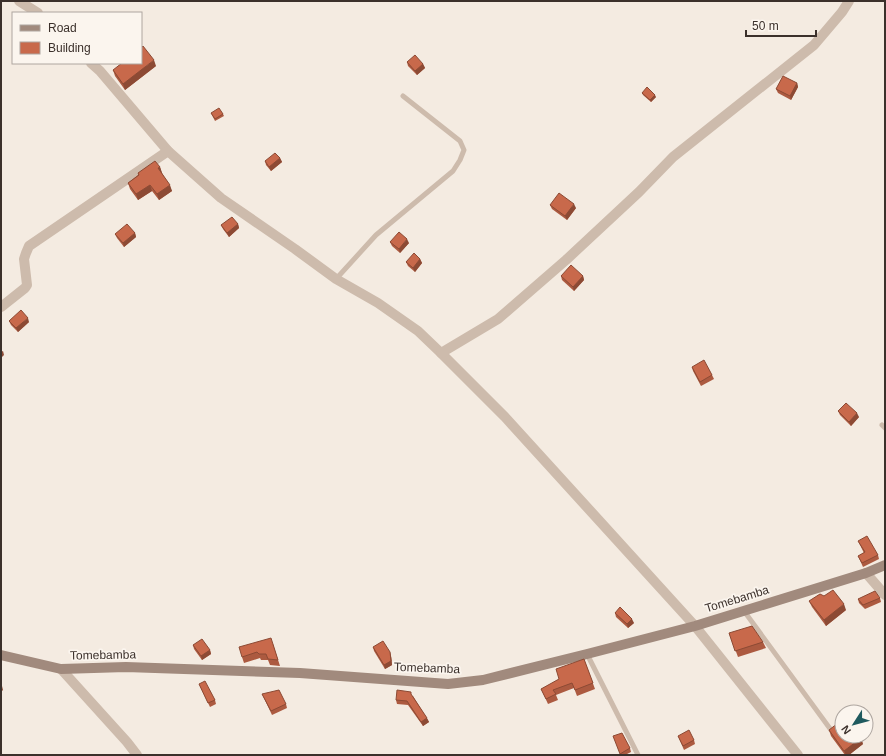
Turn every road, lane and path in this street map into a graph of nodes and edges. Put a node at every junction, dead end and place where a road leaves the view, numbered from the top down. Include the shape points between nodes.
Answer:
1 (19, 1) edge
2 (849, 1) edge
3 (36, 12) edge
4 (92, 64) edge
5 (403, 96) dead end
6 (168, 151) junction
7 (336, 279) junction
8 (1, 307) edge
9 (441, 353) junction
10 (885, 565) edge
11 (866, 573) junction
12 (885, 595) edge
13 (744, 611) junction
14 (695, 626) junction
15 (587, 654) junction
16 (1, 655) edge
17 (61, 669) junction
18 (831, 730) edge
19 (137, 755) edge
20 (638, 755) edge
21 (798, 755) edge

1 - 3 street
2 - 9 street via 814,45 673,157 566,260 498,319
4 - 6 street
5 - 7 lane via 460,141 464,150 453,171 376,235
6 - 7 street via 220,198
6 - 8 street via 29,246 24,259 25,288
7 - 9 street via 378,303 418,331
9 - 14 street via 505,417
10 - 11 street, Tomebamba
11 - 12 street
11 - 13 street, Tomebamba
13 - 14 street, Tomebamba
13 - 18 lane
14 - 15 street, Tomebamba
14 - 21 street
15 - 17 street, Tomebamba via 483,680 448,684 300,673 126,667
15 - 20 lane
16 - 17 street, Tomebamba
17 - 19 street

